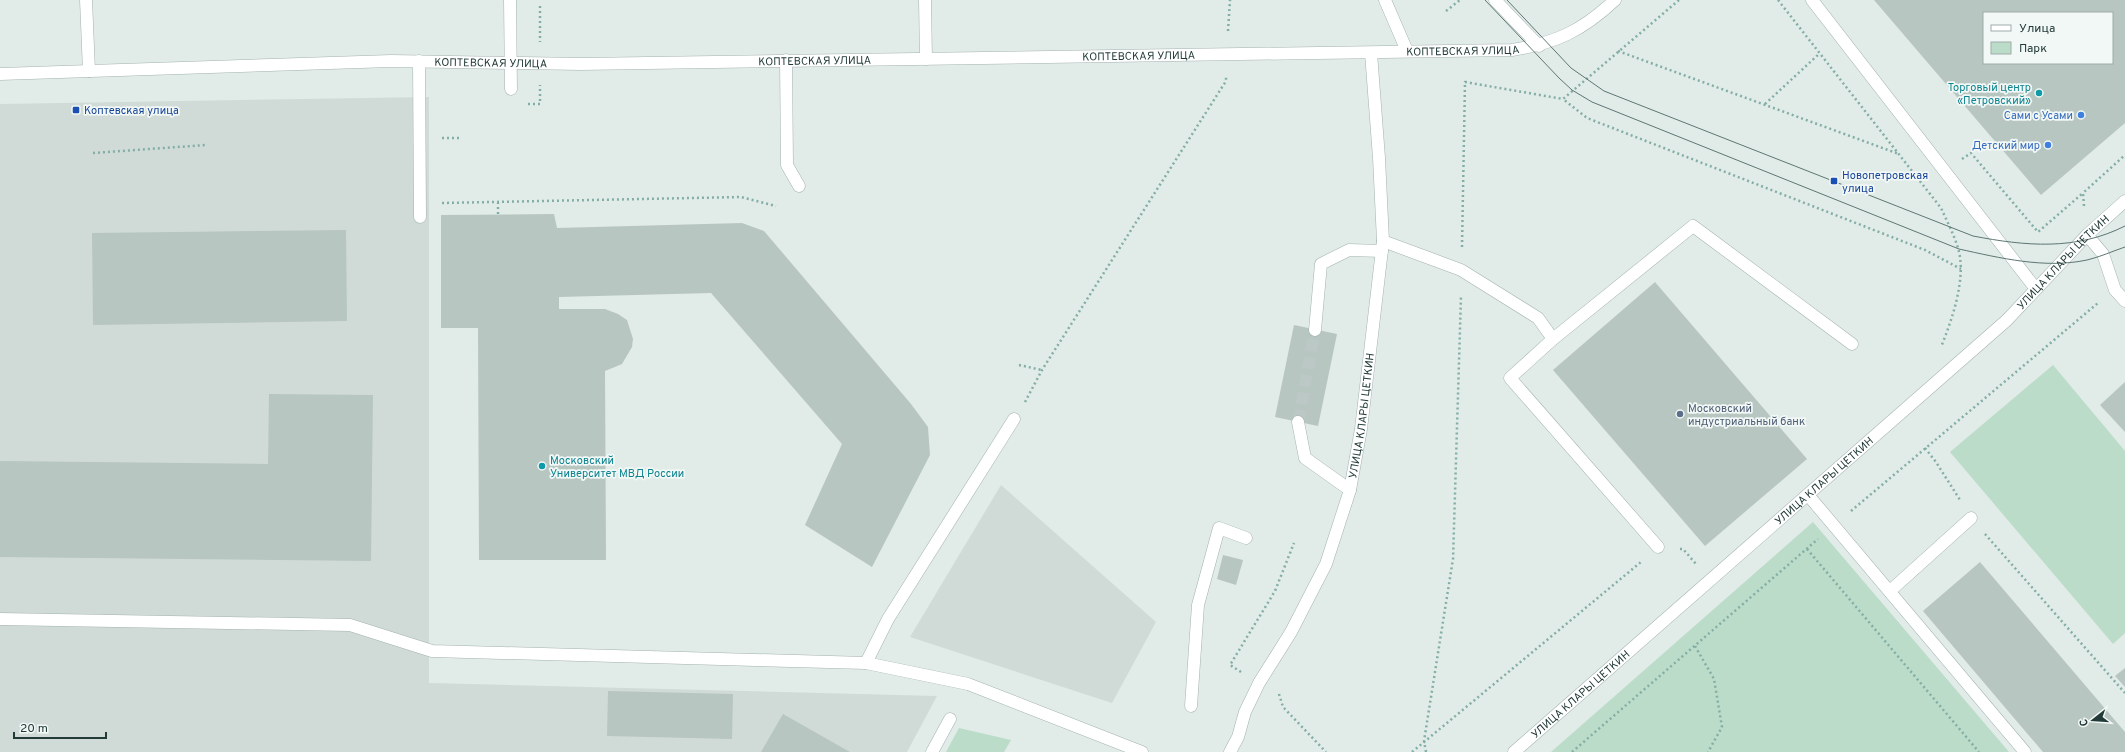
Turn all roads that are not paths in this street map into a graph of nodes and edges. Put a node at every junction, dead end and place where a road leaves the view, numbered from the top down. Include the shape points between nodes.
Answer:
1 (86, 0) edge
2 (510, 0) edge
3 (925, 0) edge
4 (1385, 0) edge
5 (1495, 0) edge
6 (1615, 0) edge
7 (1812, 0) edge
8 (1539, 46) junction
9 (1408, 51) junction
10 (1371, 53) junction
11 (926, 59) junction
12 (786, 60) junction
13 (419, 61) junction
14 (510, 62) junction
15 (89, 71) junction
16 (0, 74) edge
17 (511, 89) dead end
18 (799, 186) dead end
19 (2125, 201) edge
20 (420, 217) dead end
21 (2087, 235) junction
22 (1382, 246) junction
23 (2036, 288) junction
24 (2125, 301) edge
25 (1315, 330) tunnel mouth
26 (1553, 339) junction
27 (1852, 344) dead end
28 (1014, 419) road end
29 (1298, 422) tunnel mouth
30 (1350, 490) junction
31 (1808, 495) junction
32 (1971, 518) road end
33 (1246, 538) dead end
34 (1658, 547) road end
35 (1890, 591) junction
36 (0, 619) edge
37 (866, 663) junction
38 (1191, 706) dead end
39 (950, 719) dead end
40 (932, 752) edge
41 (1142, 752) edge
42 (1230, 752) edge
43 (1514, 752) edge
44 (2025, 752) edge

1 - 15 street
2 - 14 street
3 - 11 street
4 - 9 street
5 - 8 street
6 - 8 street, КОПТЕВСКАЯ УЛИЦА via 1568,36
7 - 23 street
8 - 9 street, КОПТЕВСКАЯ УЛИЦА via 1512,50
9 - 10 street, КОПТЕВСКАЯ УЛИЦА
10 - 11 street, КОПТЕВСКАЯ УЛИЦА
10 - 22 street, УЛИЦА КЛАРЫ ЦЕТКИН via 1379,158
11 - 12 street, КОПТЕВСКАЯ УЛИЦА
12 - 14 street, КОПТЕВСКАЯ УЛИЦА via 581,64
12 - 18 street via 787,164
13 - 14 street, КОПТЕВСКАЯ УЛИЦА
13 - 15 street, КОПТЕВСКАЯ УЛИЦА
13 - 20 street
14 - 17 street
15 - 16 street, КОПТЕВСКАЯ УЛИЦА
19 - 21 street, УЛИЦА КЛАРЫ ЦЕТКИН
21 - 23 street, УЛИЦА КЛАРЫ ЦЕТКИН
21 - 24 street via 2103,254 2115,290
22 - 25 street via 1349,250 1321,264
22 - 26 street via 1461,270 1538,318
22 - 30 street, УЛИЦА КЛАРЫ ЦЕТКИН via 1361,429
23 - 31 street, УЛИЦА КЛАРЫ ЦЕТКИН via 2007,320
26 - 27 street via 1693,226
26 - 34 street via 1510,378
28 - 37 street via 888,619
29 - 30 street via 1305,458
30 - 42 street, УЛИЦА КЛАРЫ ЦЕТКИН via 1326,564 1291,632 1259,683
31 - 35 street
31 - 43 street, УЛИЦА КЛАРЫ ЦЕТКИН
32 - 35 street
33 - 38 street via 1219,528 1198,605
35 - 44 street
36 - 37 street via 350,625 432,651
37 - 41 street via 968,684
39 - 40 street

